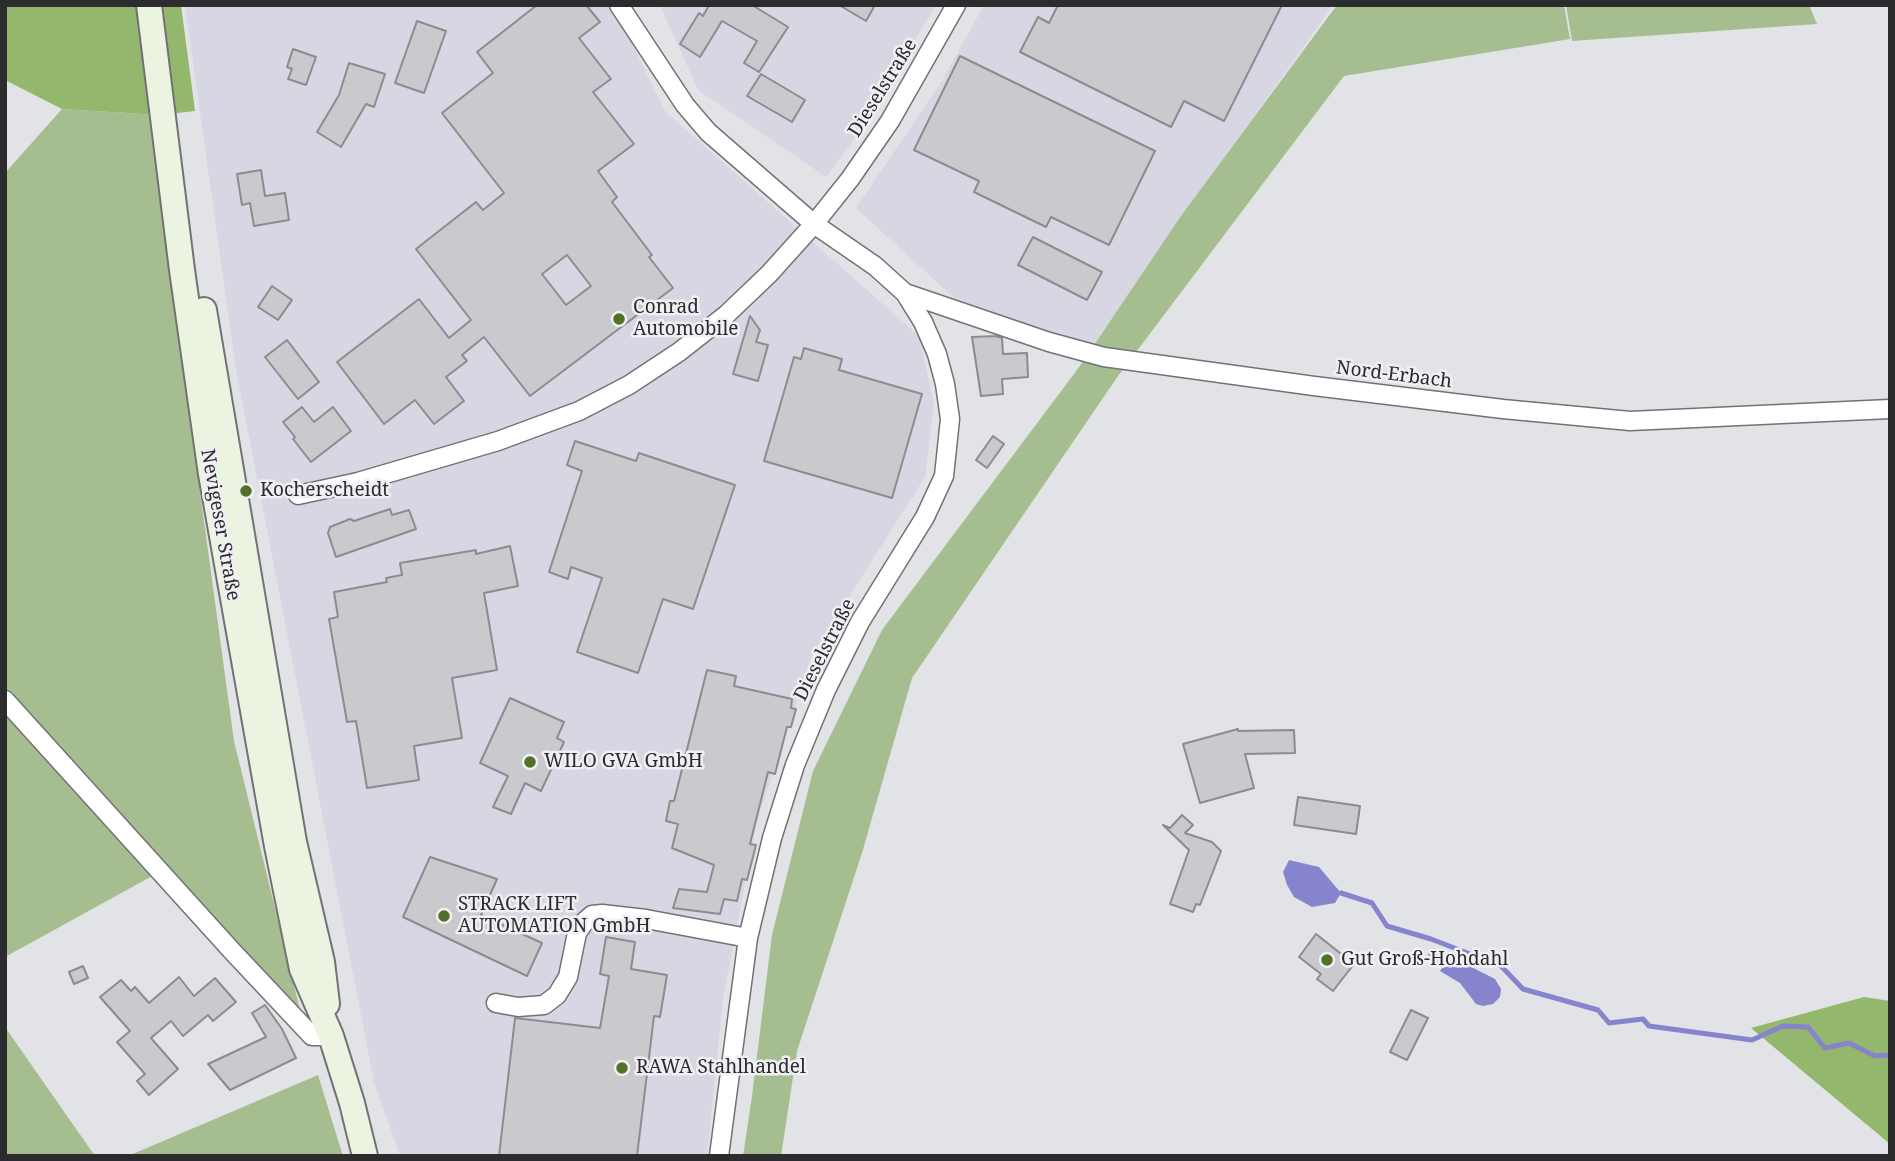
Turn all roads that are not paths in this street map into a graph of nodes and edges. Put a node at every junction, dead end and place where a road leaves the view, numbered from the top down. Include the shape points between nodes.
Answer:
1 (149, 5) edge
2 (619, 5) edge
3 (956, 5) edge
4 (814, 223) junction
5 (905, 293) junction
6 (1890, 409) edge
7 (298, 495) dead end
8 (5, 700) edge
9 (748, 937) junction
10 (496, 1003) dead end
11 (331, 1036) junction
12 (352, 1103) junction
13 (365, 1156) edge
14 (375, 1156) edge
15 (719, 1156) edge

1 - 11 main road, Nevigeser Straße via 183,281 246,675 303,969
2 - 4 street, Dieselstraße via 684,105 708,132
3 - 4 street, Dieselstraße via 890,121
4 - 5 street, Dieselstraße
4 - 7 street, Dieselstraße via 726,315 629,385 579,411 498,442
5 - 6 street, Nord-Erbach via 1104,357 1476,406 1630,421
5 - 9 street, Dieselstraße via 923,322 945,384 950,419 943,476 925,517 860,622 821,702 772,838
8 - 11 street via 312,1035
9 - 10 street via 640,918 592,915 577,933 568,977 557,995 544,1005
9 - 15 street, Dieselstraße
11 - 12 main road, Nevigeser Straße
12 - 13 main road, Nevigeser Straße
12 - 14 main road, Nevigeser Straße

